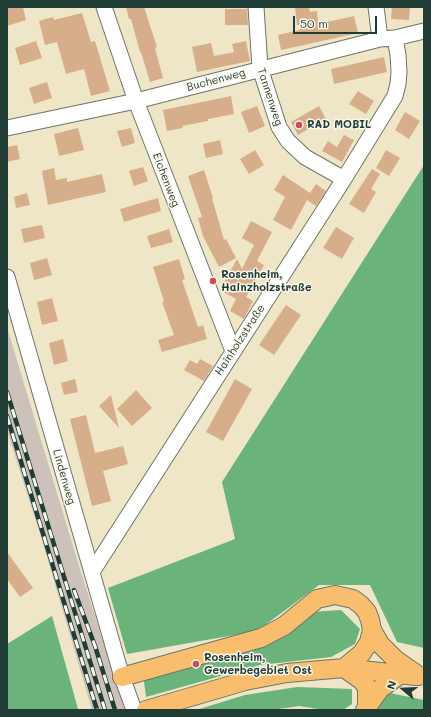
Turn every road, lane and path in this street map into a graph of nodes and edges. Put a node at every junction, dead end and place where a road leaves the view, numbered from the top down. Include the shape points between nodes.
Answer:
1 (104, 7) edge
2 (256, 7) edge
3 (376, 7) edge
4 (424, 31) edge
5 (387, 38) junction
6 (260, 68) junction
7 (136, 101) junction
8 (7, 128) edge
9 (344, 178) junction
10 (7, 277) edge
11 (233, 351) junction
12 (92, 572) junction
13 (372, 630) junction
14 (344, 668) junction
15 (401, 674) junction
16 (422, 676) edge
17 (122, 677) junction
18 (150, 709) edge
19 (366, 709) edge
20 (134, 710) edge

1 - 7 street, Eichenweg
2 - 6 street, Tannenweg
3 - 5 street, Hainholzstraße
4 - 5 street, Buchenweg
5 - 6 street, Buchenweg
5 - 9 street, Hainholzstraße via 398,55 399,72 395,96
6 - 7 street, Buchenweg
6 - 9 street, Tannenweg via 279,127 288,141 305,157
7 - 8 street, Buchenweg
7 - 11 street, Eichenweg
9 - 11 street, Hainholzstraße
10 - 12 street, Lindenweg
11 - 12 street, Hainholzstraße
12 - 17 street, Lindenweg
13 - 14 main road via 369,642 362,653
13 - 16 main road via 387,652
13 - 17 main road via 367,612 353,599 326,596 317,599 284,626 261,638
14 - 15 main road
14 - 18 main road via 287,673 245,681
14 - 19 main road via 362,680 366,687
15 - 16 main road
15 - 19 main road via 380,689
17 - 20 street, Lindenweg

